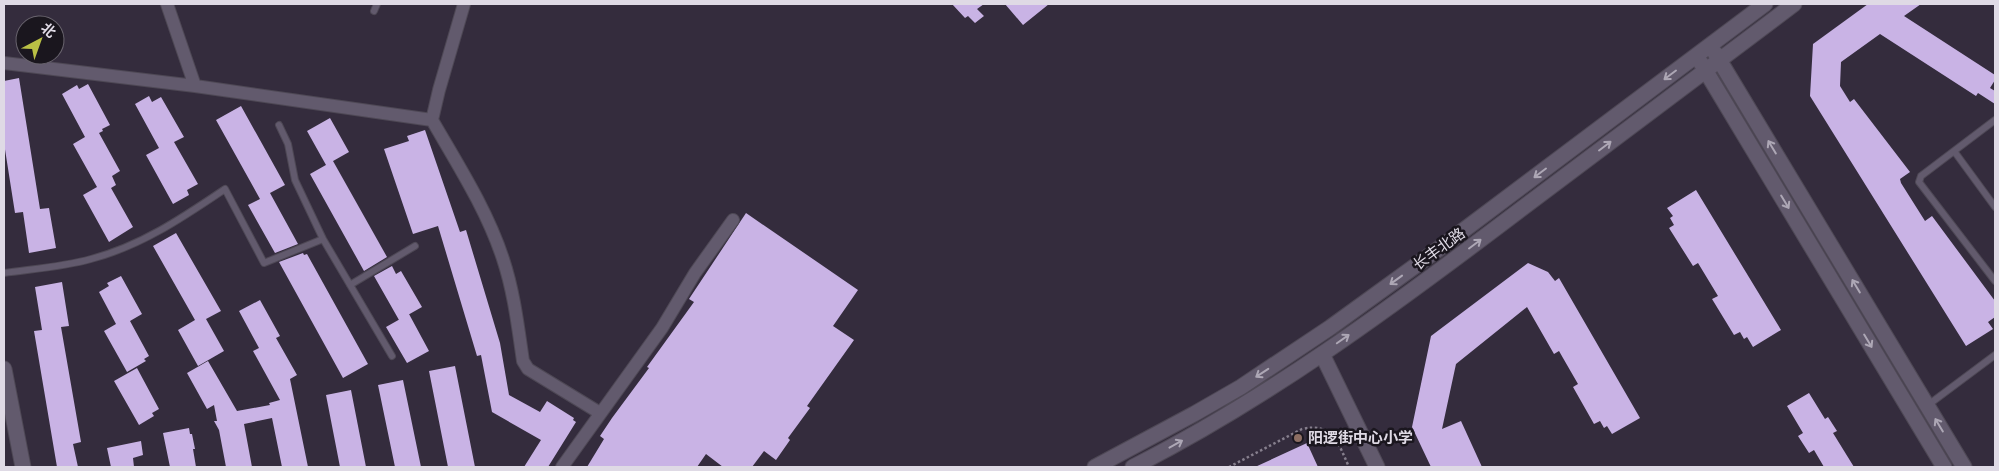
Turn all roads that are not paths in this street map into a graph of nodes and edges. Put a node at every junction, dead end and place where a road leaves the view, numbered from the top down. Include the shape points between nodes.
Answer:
1 (167, 4) edge
2 (377, 4) edge
3 (464, 4) edge
4 (1765, 4) edge
5 (1794, 4) edge
6 (374, 11) dead end
7 (1710, 45) junction
8 (1696, 55) junction
9 (1720, 60) junction
10 (4, 63) edge
11 (1706, 70) junction
12 (195, 86) junction
13 (432, 120) junction
14 (1995, 120) edge
15 (280, 125) dead end
16 (1954, 151) junction
17 (1995, 206) edge
18 (733, 220) dead end
19 (323, 239) junction
20 (415, 246) dead end
21 (4, 273) edge
22 (1995, 281) edge
23 (350, 284) junction
24 (1322, 354) junction
25 (1995, 355) edge
26 (392, 356) dead end
27 (4, 369) edge
28 (1927, 405) junction
29 (600, 413) junction
30 (23, 467) edge
31 (562, 467) edge
32 (1095, 467) edge
33 (1133, 467) edge
34 (1377, 467) edge
35 (1944, 467) edge
36 (1964, 467) edge

1 - 12 street
2 - 6 lane
3 - 13 street
4 - 7 street, 长丰北路
5 - 9 street, 长丰北路
7 - 8 street, 长丰北路
7 - 9 street
8 - 11 street
8 -> 32 street, 长丰北路 via 1331,327 1217,400
9 - 11 street, 长丰北路
28 -> 9 street
10 - 12 street
24 -> 11 street, 长丰北路 via 1450,263
11 -> 35 street
12 - 13 street
13 - 29 street via 496,240 510,281 523,361 528,369
14 - 16 lane
15 - 19 lane via 288,144 295,180
16 - 17 lane
16 - 22 lane via 1921,176 1919,182
18 - 29 street via 695,273 662,328
19 - 21 lane via 264,263 225,189 158,233 115,252 89,260
19 - 23 lane
20 - 23 lane
23 - 26 lane
33 -> 24 street, 长丰北路 via 1234,411
24 - 34 street
25 - 28 lane
27 - 30 street via 13,431
36 -> 28 street
29 - 31 street

